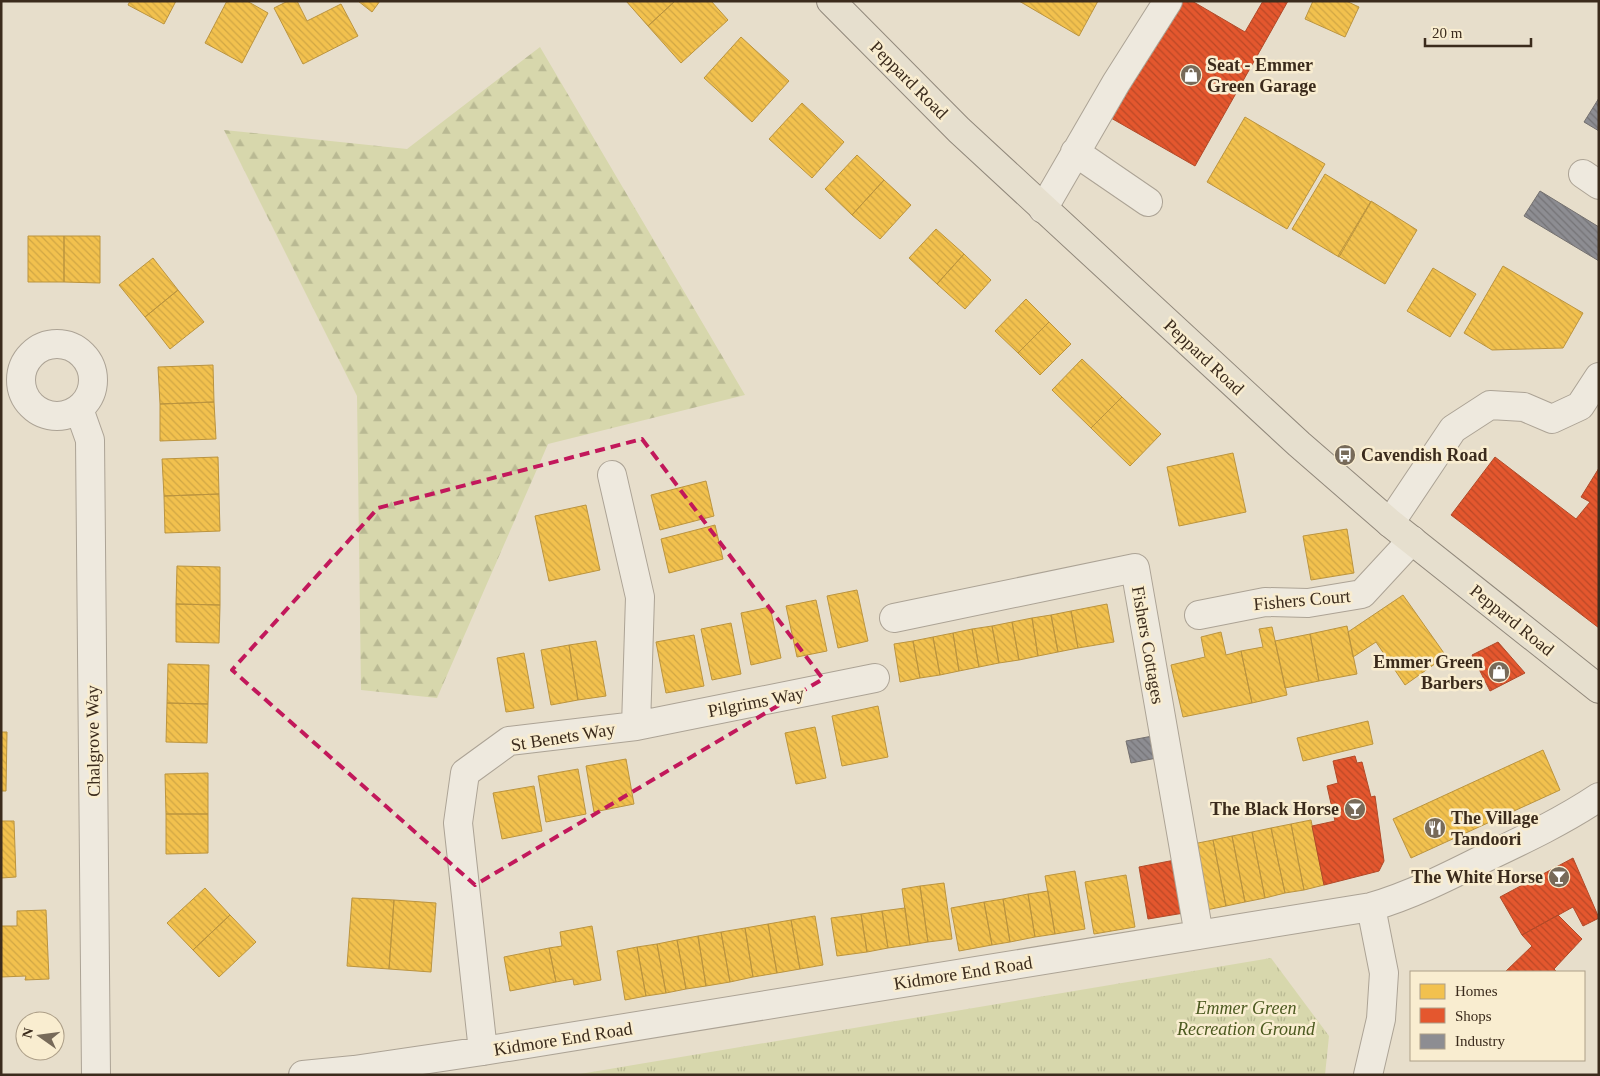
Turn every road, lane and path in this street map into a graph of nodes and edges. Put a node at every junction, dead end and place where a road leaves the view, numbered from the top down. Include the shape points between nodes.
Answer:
1 (830, 1) edge
2 (1168, 1) edge
3 (1075, 152) junction
4 (1148, 202) dead end
5 (1043, 209) junction
6 (1599, 377) edge
7 (79, 409) dead end
8 (612, 476) dead end
9 (1390, 523) junction
10 (1412, 540) junction
11 (1199, 615) dead end
12 (894, 618) dead end
13 (875, 678) dead end
14 (1599, 689) edge
15 (636, 726) junction
16 (1599, 798) edge
17 (1371, 907) junction
18 (1199, 935) junction
19 (483, 1052) junction
20 (355, 1072) edge
21 (96, 1075) edge
22 (303, 1075) edge
23 (1368, 1075) edge

1 - 5 main road, Peppard Road
2 - 3 street
3 - 4 street
3 - 5 street
5 - 9 main road, Peppard Road
6 - 9 street via 1580,406 1552,419 1524,407 1490,406 1453,429
7 - 21 street, Chalgrove Way via 90,440
8 - 15 street, St Benets Way via 640,598
9 - 10 main road, Peppard Road
10 - 11 street, Fishers Court via 1362,594 1308,603 1265,602
10 - 14 main road, Peppard Road
12 - 18 street, Fishers Cottages via 1135,568
13 - 15 street, Pilgrims Way
15 - 19 street, St Benets Way via 509,741 465,773 458,823
16 - 17 street, Kidmore End Road via 1555,824 1425,887
17 - 18 street, Kidmore End Road
17 - 23 street via 1384,972 1381,1019
18 - 19 street, Kidmore End Road
19 - 20 street, Kidmore End Road
20 - 22 street, Kidmore End Road

